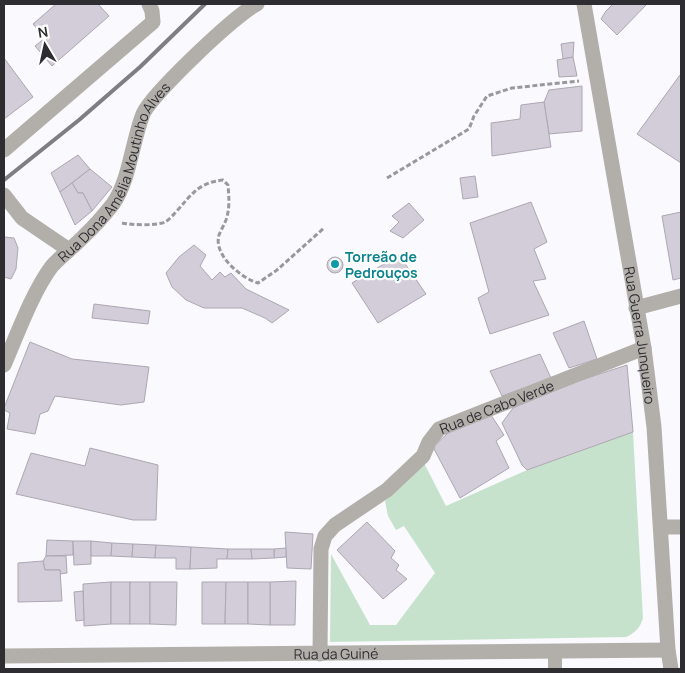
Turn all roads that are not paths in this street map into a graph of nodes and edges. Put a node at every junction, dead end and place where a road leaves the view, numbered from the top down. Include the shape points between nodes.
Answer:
1 (148, 4) edge
2 (256, 4) edge
3 (584, 4) edge
4 (4, 150) edge
5 (4, 195) edge
6 (69, 250) junction
7 (681, 296) edge
8 (636, 308) junction
9 (644, 348) junction
10 (4, 365) edge
11 (661, 527) junction
12 (681, 527) edge
13 (668, 650) junction
14 (555, 651) junction
15 (320, 654) junction
16 (4, 656) edge
17 (555, 669) edge
18 (671, 669) edge

1 - 4 street via 153,22
2 - 6 street, Rua Dona Amélia Moutinho Alves via 156,94 144,112 130,161 113,203
3 - 8 street, Rua Guerra Junqueiro
5 - 6 street via 22,218
6 - 10 street, Rua Dona Amélia Moutinho Alves via 52,266
7 - 8 street
8 - 9 street, Rua Guerra Junqueiro
9 - 11 street, Rua Guerra Junqueiro via 654,426
9 - 15 street, Rua de Cabo Verde via 439,429 423,456 387,490 335,524 325,536 321,549
11 - 12 street
11 - 13 street, Rua Guerra Junqueiro
13 - 14 street, Rua da Guiné
13 - 18 street, Rua Guerra Junqueiro
14 - 15 street, Rua da Guiné
14 - 17 lane
15 - 16 street, Rua da Guiné

